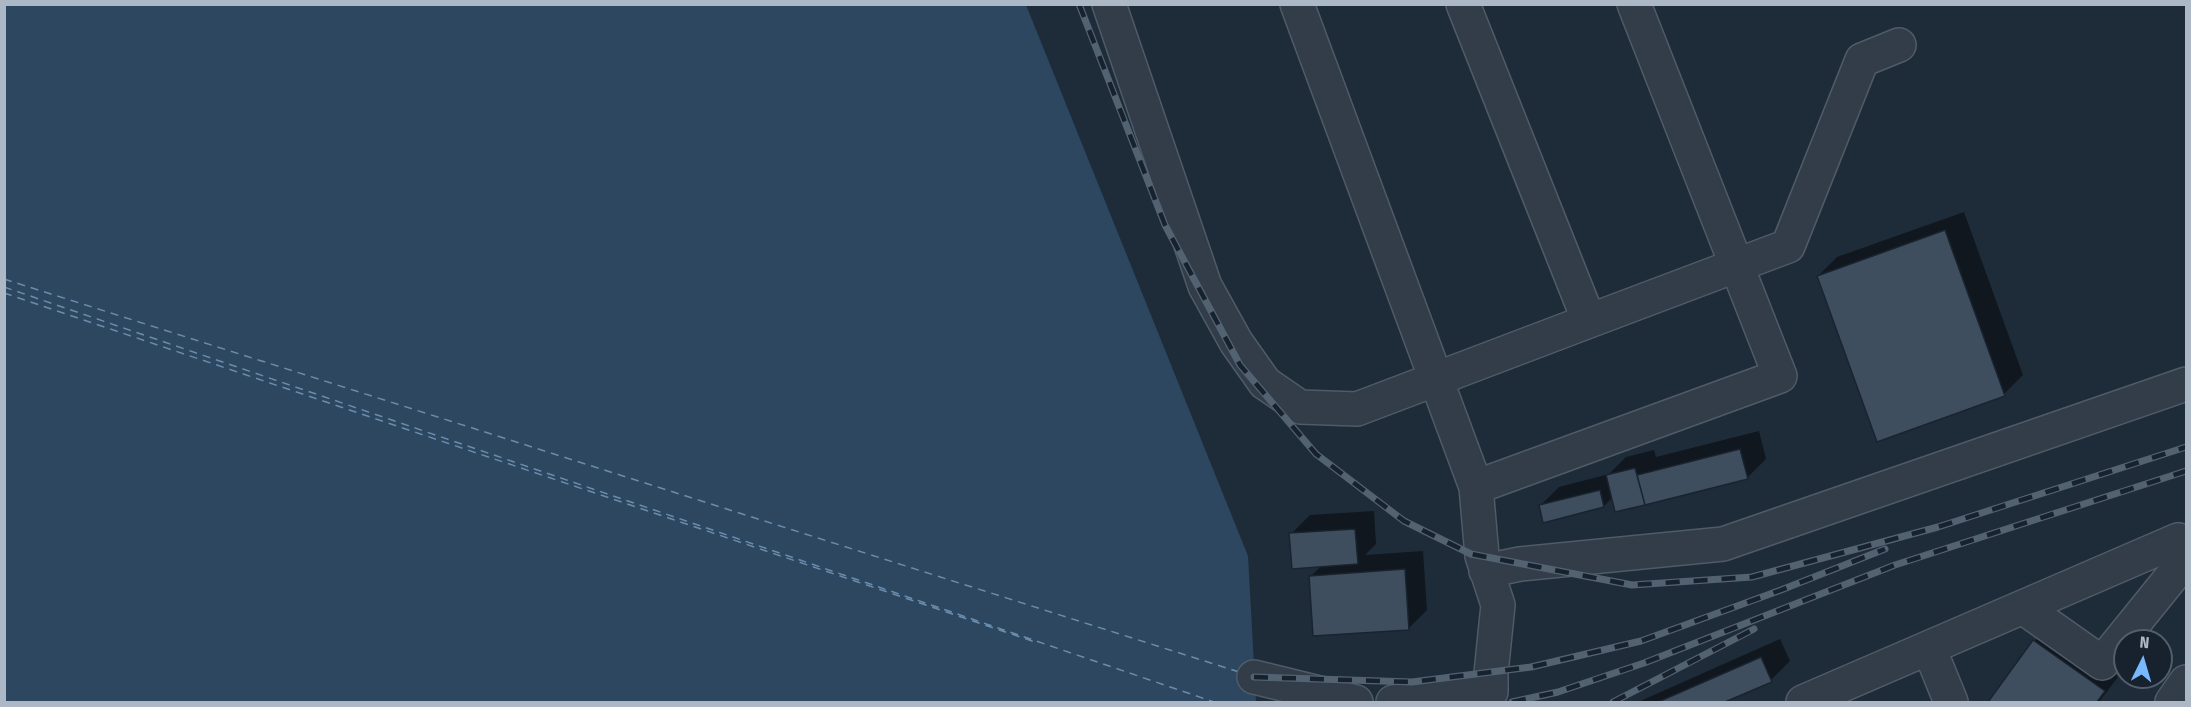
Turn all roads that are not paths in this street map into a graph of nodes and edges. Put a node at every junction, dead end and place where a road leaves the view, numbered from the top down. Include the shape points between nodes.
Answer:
1 (1109, 4) edge
2 (1297, 4) edge
3 (1463, 4) edge
4 (1634, 4) edge
5 (1899, 45) dead end
6 (1737, 265) junction
7 (1589, 321) junction
8 (1435, 379) junction
9 (2187, 384) edge
10 (1476, 487) junction
11 (2187, 546) edge
12 (2187, 559) edge
13 (1486, 571) junction
14 (2024, 608) junction
15 (1929, 648) junction
16 (1254, 677) dead end
17 (2187, 682) edge
18 (1859, 692) edge
19 (1491, 697) edge
20 (1356, 702) edge
21 (1393, 702) edge
22 (1803, 702) edge
23 (1951, 702) edge
24 (2172, 702) edge

1 - 8 street via 1205,286 1236,342 1265,383 1300,407 1357,409
2 - 8 street
3 - 7 street
4 - 6 street
5 - 6 street via 1862,60 1788,246
6 - 7 street
6 - 10 street via 1780,376
7 - 8 street
8 - 10 street
9 - 13 street via 1723,544 1520,564
10 - 13 street
11 - 14 street via 2178,540
12 - 14 street via 2102,663
13 - 19 street via 1498,605
14 - 15 street
15 - 18 street
15 - 23 street
16 - 20 street
17 - 24 street
18 - 22 street
19 - 21 street

